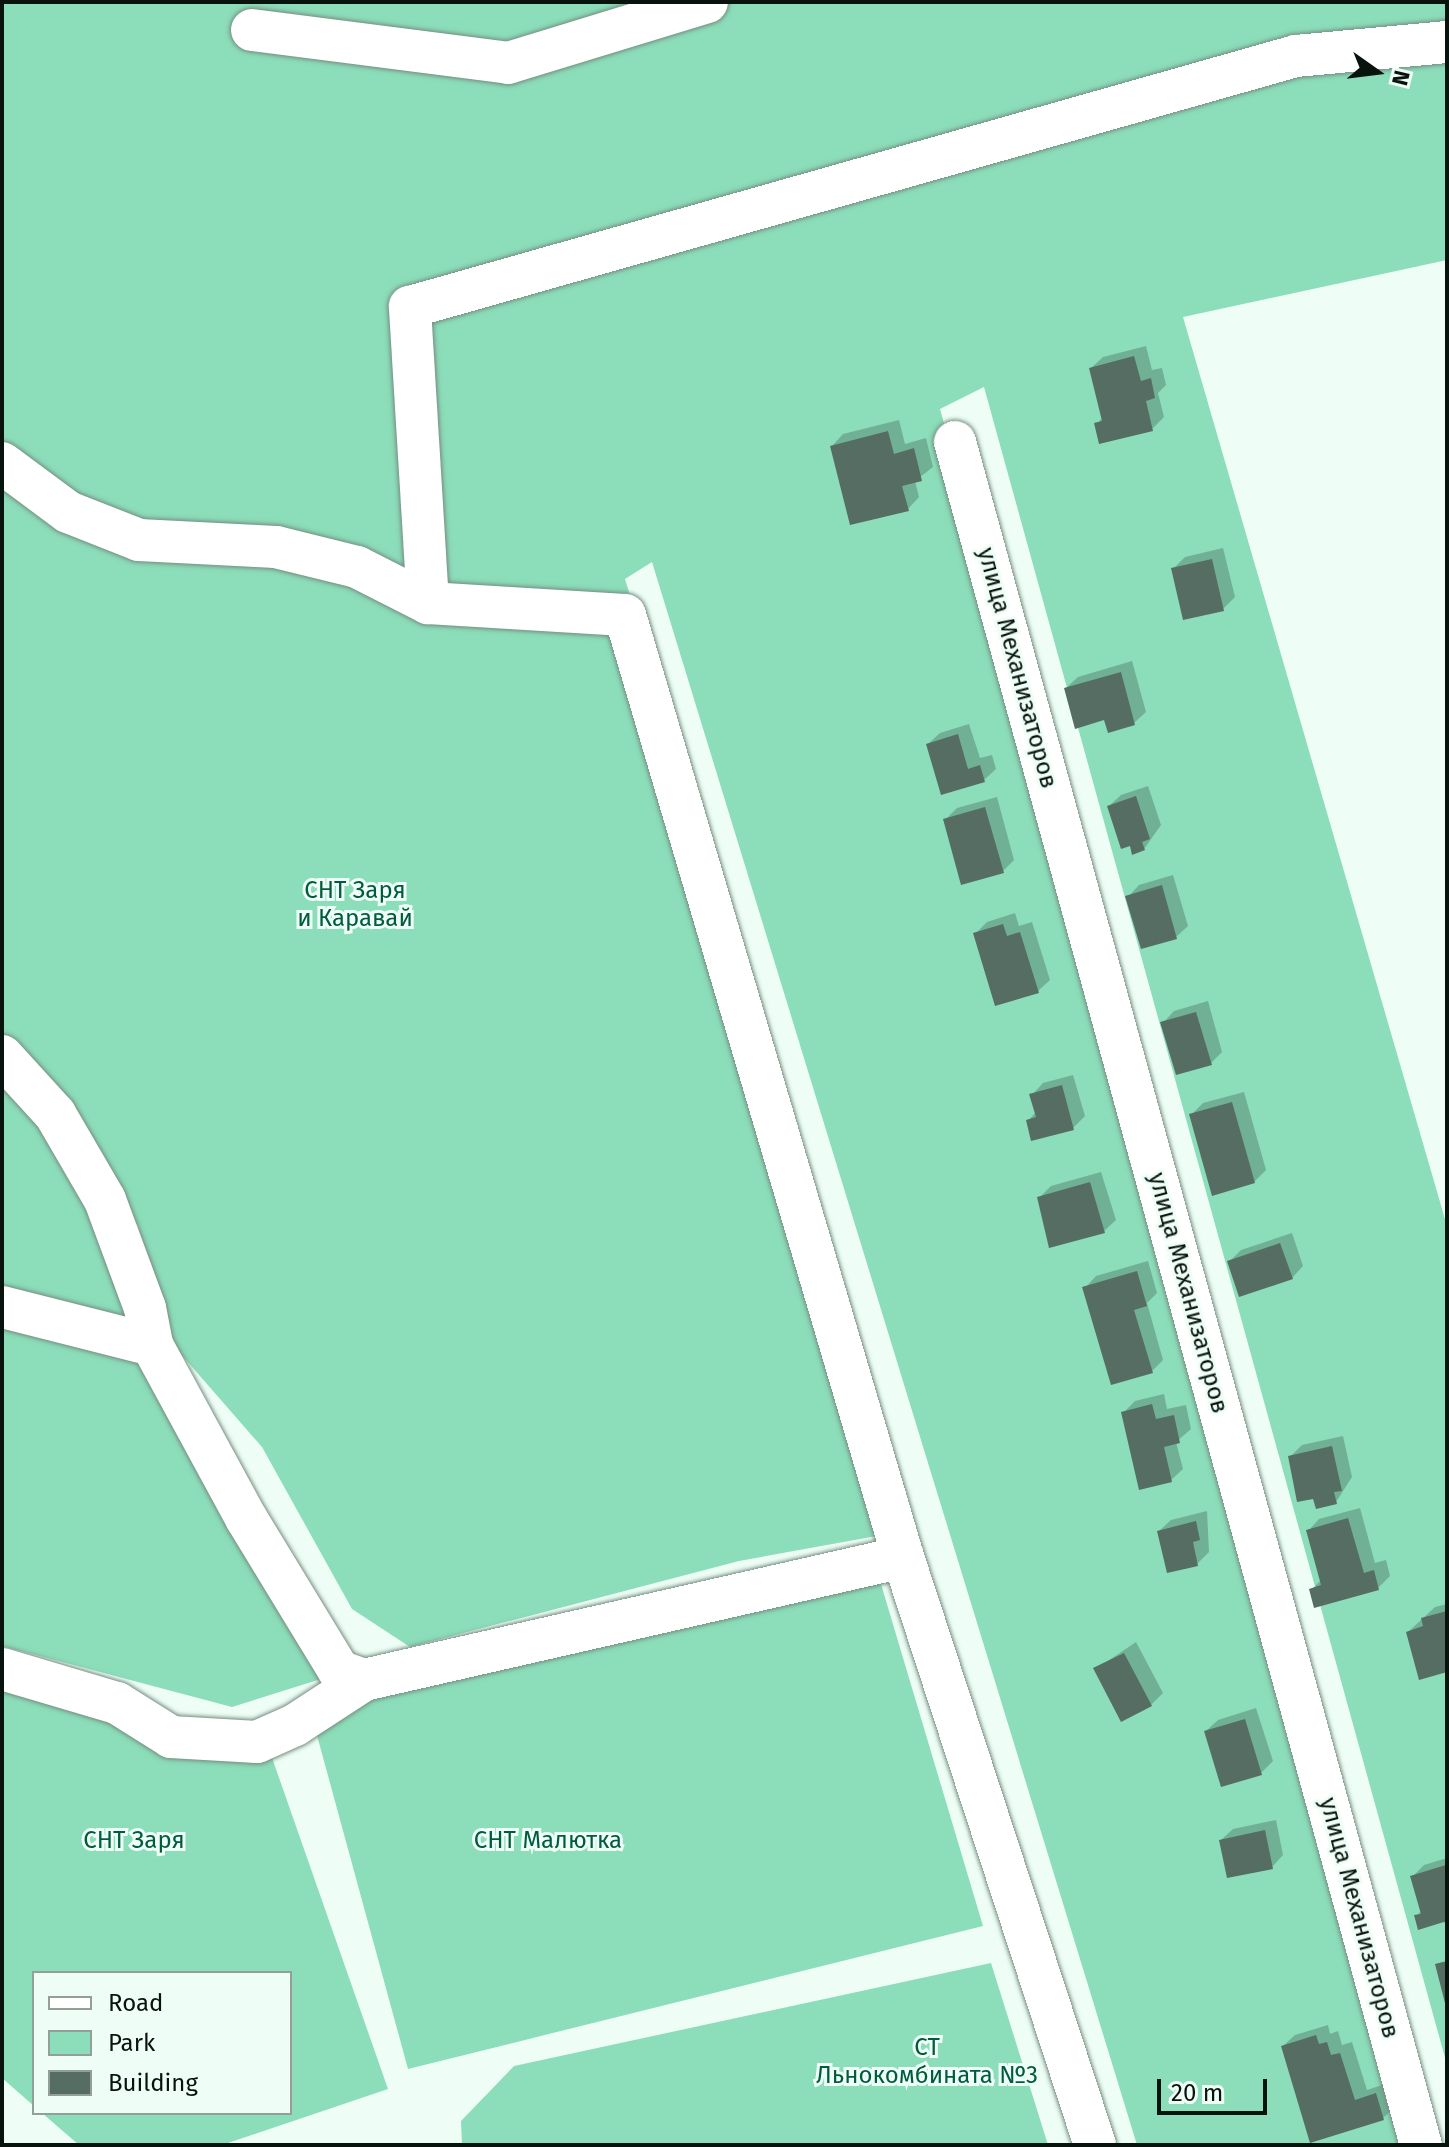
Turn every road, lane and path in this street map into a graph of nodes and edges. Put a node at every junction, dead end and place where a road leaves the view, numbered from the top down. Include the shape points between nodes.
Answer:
1 (707, 2) edge
2 (252, 30) dead end
3 (1447, 42) edge
4 (955, 442) dead end
5 (2, 463) edge
6 (428, 603) junction
7 (2, 1056) edge
8 (2, 1307) edge
9 (152, 1345) junction
10 (903, 1557) junction
11 (2, 1669) edge
12 (364, 1680) junction
13 (1095, 2145) edge
14 (1421, 2145) edge

1 - 2 street via 508,63
3 - 6 street via 1296,56 410,307
4 - 14 street, улица Механизаторов
5 - 6 street via 68,512 139,540 276,547 357,567
6 - 10 street via 625,615
7 - 9 street via 55,1114 105,1200 145,1308
8 - 9 street
9 - 12 street via 246,1518 339,1671
10 - 12 street
10 - 13 street
11 - 12 street via 117,1703 171,1737 257,1742 295,1725

